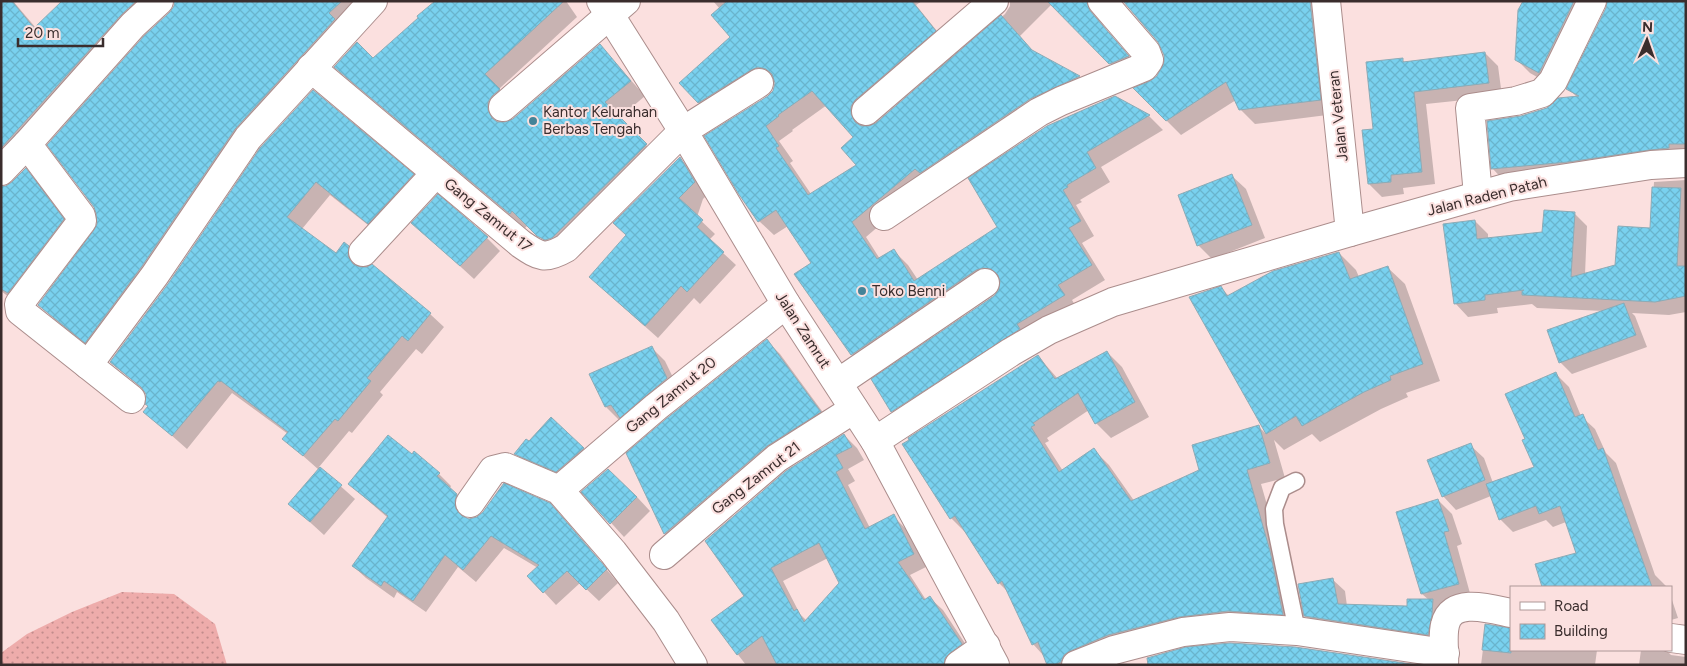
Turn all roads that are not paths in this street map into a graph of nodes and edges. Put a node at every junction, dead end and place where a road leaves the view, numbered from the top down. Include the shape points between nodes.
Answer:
1 (159, 1) edge
2 (373, 1) edge
3 (994, 1) edge
4 (1102, 1) edge
5 (1326, 1) edge
6 (1592, 1) edge
7 (612, 6) edge
8 (311, 68) junction
9 (759, 83) dead end
10 (503, 107) dead end
11 (866, 110) dead end
12 (683, 131) junction
13 (27, 144) junction
14 (1686, 163) edge
15 (1, 171) edge
16 (436, 173) junction
17 (1478, 196) junction
18 (884, 216) dead end
19 (1350, 232) junction
20 (363, 252) dead end
21 (985, 283) dead end
22 (786, 304) junction
23 (88, 365) junction
24 (838, 383) junction
25 (131, 399) dead end
26 (854, 409) junction
27 (875, 441) junction
28 (1296, 481) dead end
29 (559, 490) junction
30 (470, 503) dead end
31 (664, 555) dead end
32 (1510, 612) edge
33 (1298, 631) junction
34 (1672, 638) edge
35 (1686, 640) edge
36 (991, 656) edge
37 (1116, 658) edge
38 (1445, 659) edge
39 (693, 665) edge
40 (959, 665) edge
41 (1076, 665) edge

1 - 13 street via 133,25
2 - 8 street
3 - 11 street
4 - 18 street via 1146,52 1148,60 1144,68 1040,112
5 - 19 street, Jalan Veteran
6 - 17 street via 1549,87 1542,93 1470,108
7 - 10 street
7 - 12 street, Jalan Zamrut
8 - 16 street, Gang Zamrut 17
8 - 23 street via 248,138 155,275
9 - 12 street
12 - 16 street, Gang Zamrut 17 via 566,248 546,257 521,244
12 - 22 street, Jalan Zamrut
13 - 15 street
13 - 23 street via 82,221 18,308
14 - 17 street, Jalan Raden Patah via 1650,164 1516,186
16 - 20 street
17 - 19 street, Jalan Raden Patah
19 - 27 street, Jalan Raden Patah via 1113,302 1080,315 1011,352
21 - 24 street
22 - 24 street, Jalan Zamrut
22 - 29 street, Gang Zamrut 20 via 656,407
23 - 25 street
24 - 26 street, Jalan Zamrut
26 - 27 street, Jalan Zamrut
26 - 31 street, Gang Zamrut 21 via 777,458
27 - 36 street, Jalan Zamrut
28 - 33 lane via 1282,488 1274,509
29 - 30 street via 498,467
29 - 39 street via 613,552 666,621
32 - 38 street via 1472,606 1453,611 1444,626
33 - 37 street via 1208,628 1183,632
33 - 38 street
34 - 35 street
36 - 40 street
37 - 41 street

